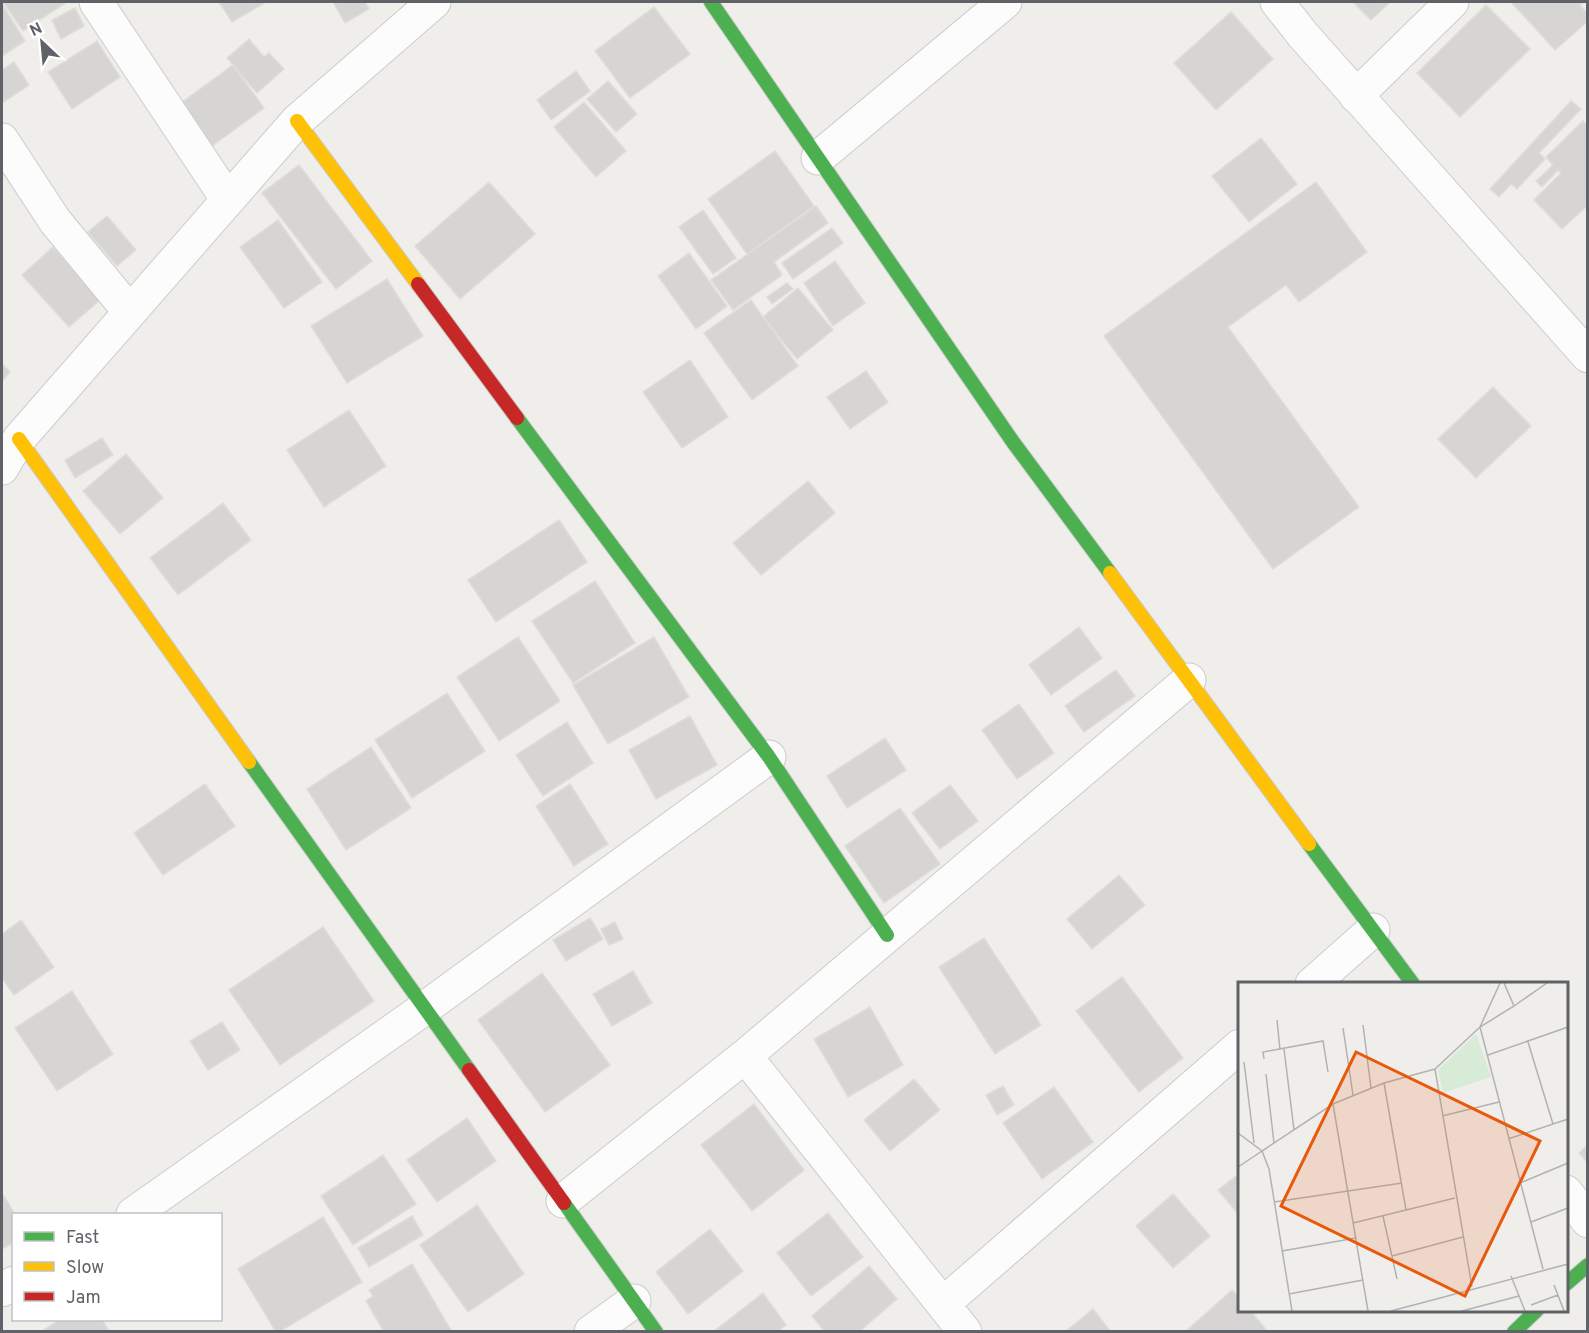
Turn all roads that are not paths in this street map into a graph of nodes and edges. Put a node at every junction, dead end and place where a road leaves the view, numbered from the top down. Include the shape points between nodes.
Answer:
1 (96, 2) edge
2 (434, 2) edge
3 (711, 2) edge
4 (1005, 2) edge
5 (1277, 2) edge
6 (1452, 2) edge
7 (1356, 96) junction
8 (297, 121) junction
9 (2, 140) edge
10 (818, 158) junction
11 (228, 200) junction
12 (130, 312) junction
13 (1587, 356) edge
14 (19, 439) junction
15 (2, 468) edge
16 (1189, 680) junction
17 (769, 757) junction
18 (1373, 930) junction
19 (887, 935) junction
20 (1314, 982) edge
21 (1412, 982) edge
22 (425, 1008) junction
23 (1238, 1047) edge
24 (745, 1056) junction
25 (1568, 1195) edge
26 (563, 1201) junction
27 (136, 1213) edge
28 (1587, 1221) edge
29 (1587, 1265) edge
30 (1568, 1282) edge
31 (634, 1300) junction
32 (944, 1303) junction
33 (1536, 1312) edge
34 (591, 1332) edge
35 (656, 1332) edge
36 (965, 1332) edge
37 (1514, 1332) edge

1 - 11 street
2 - 8 street
3 - 10 street
4 - 10 street
5 - 7 street
6 - 7 street
7 - 13 street
8 - 11 street
8 - 17 street
9 - 12 street via 55,221
10 - 16 street via 1013,442
11 - 12 street
12 - 14 street
14 - 15 street
14 - 22 street
16 - 18 street
16 - 19 street
17 - 19 street
17 - 22 street
18 - 20 street
18 - 21 street
19 - 24 street
22 - 26 street
22 - 27 street
23 - 32 street
24 - 26 street
24 - 32 street
25 - 28 street
26 - 31 street
29 - 30 street
31 - 34 street
31 - 35 street
32 - 36 street
33 - 37 street

